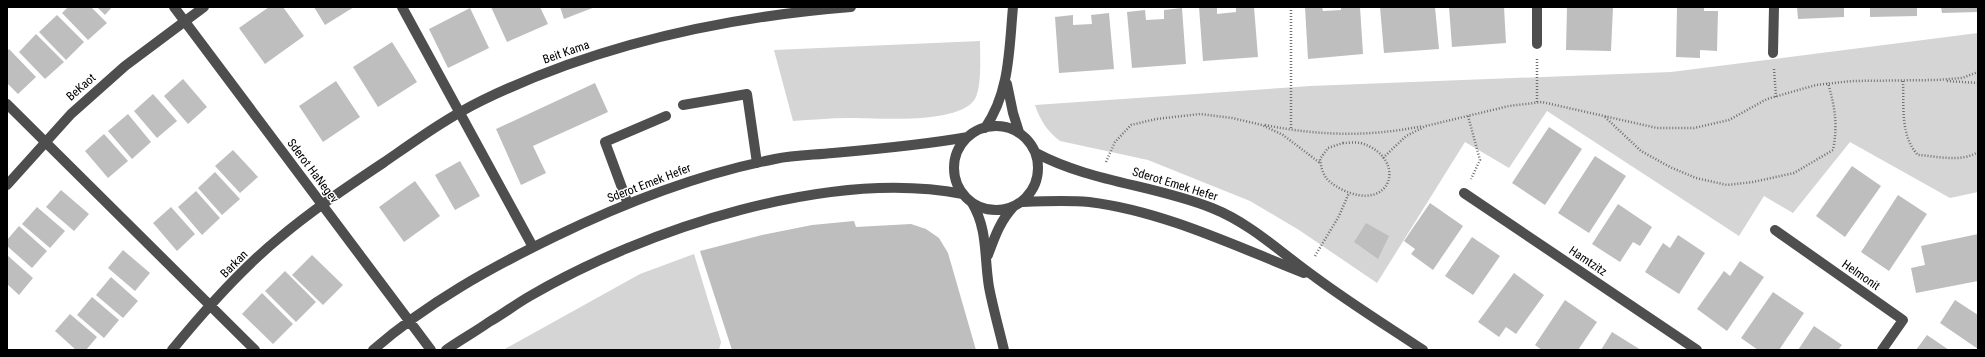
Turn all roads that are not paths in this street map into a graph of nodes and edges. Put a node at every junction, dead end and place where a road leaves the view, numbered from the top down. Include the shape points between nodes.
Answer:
1 (174, 7) edge
2 (204, 7) edge
3 (402, 7) edge
4 (851, 7) edge
5 (1013, 7) edge
6 (1537, 7) edge
7 (1774, 7) edge
8 (184, 21) junction
9 (1537, 44) road end
10 (1773, 53) road end
11 (1007, 78) junction
12 (7, 104) edge
13 (683, 105) dead end
14 (460, 113) junction
15 (666, 116) dead end
16 (985, 128) junction
17 (1019, 132) junction
18 (968, 137) junction
19 (44, 141) junction
20 (1036, 153) junction
21 (758, 162) junction
22 (7, 185) edge
23 (963, 194) junction
24 (1464, 194) road end
25 (972, 203) junction
26 (1019, 203) junction
27 (628, 204) junction
28 (322, 205) junction
29 (1775, 230) dead end
30 (533, 247) junction
31 (987, 257) junction
32 (1314, 276) junction
33 (211, 306) junction
34 (409, 321) junction
35 (172, 350) edge
36 (255, 350) edge
37 (373, 350) edge
38 (431, 350) edge
39 (446, 350) edge
40 (1004, 350) edge
41 (1423, 350) edge
42 (1697, 350) edge
43 (1882, 350) edge

1 - 8 street, Sderot HaNegev
2 - 8 street, BeKaot
3 - 14 street
4 - 14 street, Beit Kama via 805,11 716,25 648,40 539,75 481,100
5 - 11 street
6 - 9 street
7 - 10 street
8 - 19 street, BeKaot via 125,66
8 - 28 street, Sderot HaNegev
11 - 16 street via 994,115
11 - 17 street via 1010,102
12 - 19 street
13 - 21 street via 747,94
14 - 28 street, Beit Kama via 423,135
14 - 30 street
15 - 27 street via 604,142
16 - 17 street via 1006,127
16 - 18 street
17 - 20 street via 1029,141
18 - 21 street, Sderot Emek Hefer
18 - 23 street via 959,148 955,159 954,171
19 - 22 street, BeKaot
19 - 33 street
20 - 26 street via 1037,179 1032,191
20 - 32 street, Sderot Emek Hefer via 1061,165 1213,208 1264,236
21 - 27 street, Sderot Emek Hefer via 723,170
23 - 25 street
23 - 39 street via 917,188 864,188 770,203 701,222 646,241 567,276 530,296
24 - 42 street, Hamtzitz
25 - 26 street via 995,211
25 - 31 street via 979,214
26 - 31 street via 1004,217
26 - 32 street, Sderot Emek Hefer via 1057,200 1120,207 1190,228
27 - 30 street, Sderot Emek Hefer
28 - 33 street, Barkan via 277,240 240,274
28 - 34 street, Sderot HaNegev
29 - 43 street, Helmonit via 1903,320
30 - 34 street, Sderot Emek Hefer via 480,275
31 - 40 street via 989,288
32 - 41 street, Sderot Emek Hefer
33 - 35 street, Barkan
33 - 36 street
34 - 37 street, Sderot Emek Hefer
34 - 38 street, Sderot HaNegev

